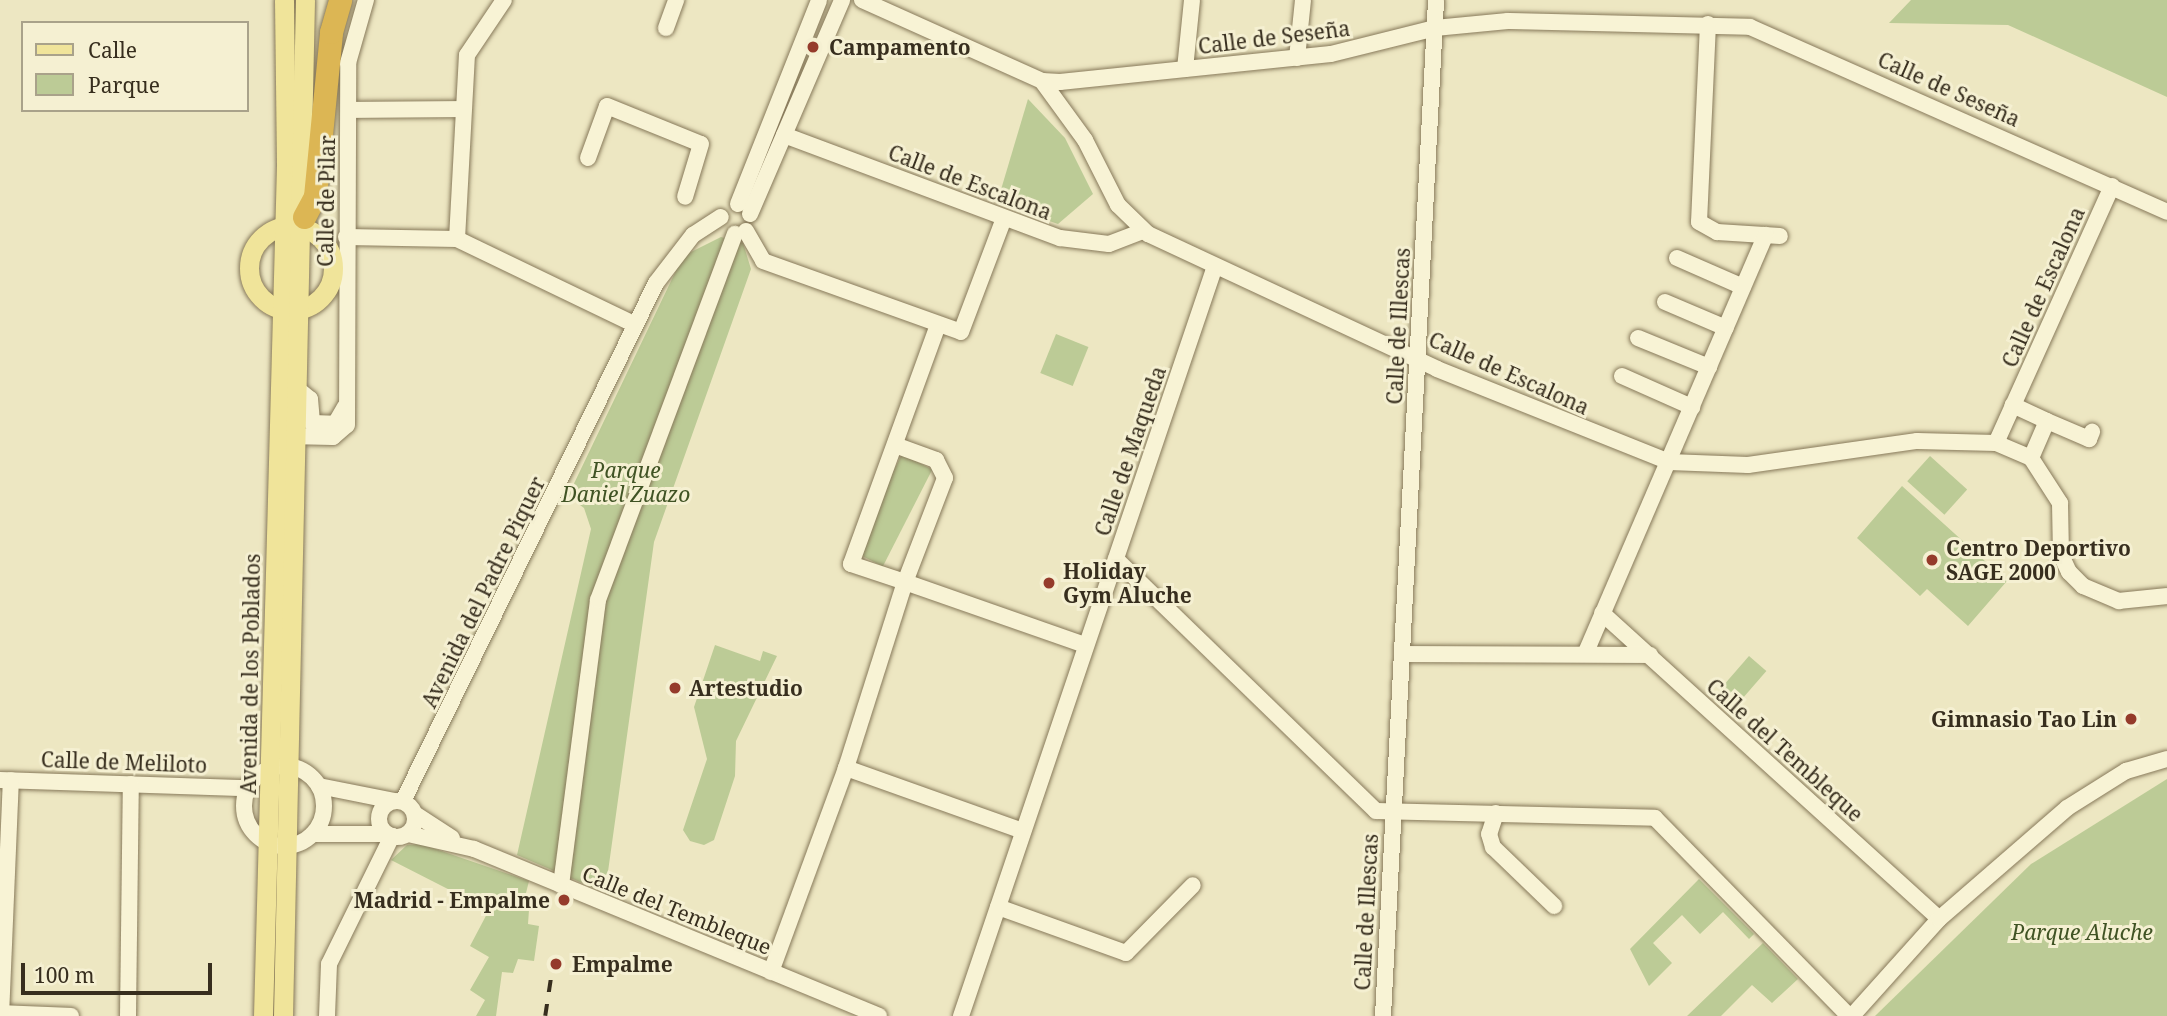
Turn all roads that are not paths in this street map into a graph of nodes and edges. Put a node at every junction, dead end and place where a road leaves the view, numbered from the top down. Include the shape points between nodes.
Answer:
1 (284, 0) edge
2 (305, 0) edge
3 (340, 0) edge
4 (366, 0) edge
5 (676, 0) edge
6 (819, 0) edge
7 (842, 0) edge
8 (862, 0) edge
9 (1192, 0) edge
10 (1303, 0) edge
11 (1436, 0) edge
12 (495, 3) edge
13 (1708, 24) junction
14 (666, 27) dead end
15 (1434, 28) junction
16 (1297, 58) junction
17 (1185, 69) junction
18 (1042, 81) junction
19 (460, 109) junction
20 (349, 110) junction
21 (784, 135) junction
22 (588, 158) dead end
23 (2112, 186) junction
24 (685, 197) dead end
25 (744, 209) junction
26 (2167, 212) edge
27 (721, 217) junction
28 (1004, 218) junction
29 (297, 224) junction
30 (1143, 231) junction
31 (741, 232) junction
32 (346, 237) junction
33 (457, 239) junction
34 (1677, 258) dead end
35 (1214, 269) junction
36 (1743, 287) junction
37 (1665, 302) dead end
38 (281, 309) junction
39 (301, 309) junction
40 (634, 324) junction
41 (938, 326) junction
42 (1726, 328) junction
43 (279, 333) junction
44 (1638, 338) dead end
45 (1417, 356) junction
46 (1709, 367) junction
47 (1622, 376) dead end
48 (300, 391) junction
49 (2014, 405) junction
50 (345, 407) junction
51 (1692, 407) junction
52 (2047, 421) junction
53 (2092, 432) dead end
54 (298, 438) junction
55 (1996, 443) junction
56 (895, 445) junction
57 (2031, 458) junction
58 (1669, 461) junction
59 (1116, 559) junction
60 (905, 582) junction
61 (2167, 596) edge
62 (1602, 613) junction
63 (1085, 645) junction
64 (1586, 652) junction
65 (1405, 654) junction
66 (1650, 655) junction
67 (2167, 759) edge
68 (280, 767) junction
69 (846, 768) junction
70 (5, 780) edge
71 (131, 784) junction
72 (319, 786) junction
73 (247, 788) junction
74 (398, 801) junction
75 (1393, 811) junction
76 (1496, 813) junction
77 (415, 814) junction
78 (1023, 831) junction
79 (313, 834) junction
80 (396, 835) junction
81 (268, 843) junction
82 (460, 843) junction
83 (288, 846) junction
84 (561, 885) junction
85 (1193, 885) dead end
86 (2, 903) edge
87 (1554, 906) dead end
88 (998, 907) junction
89 (1939, 919) junction
90 (771, 972) junction
91 (0, 1014) edge
92 (71, 1016) edge
93 (128, 1016) edge
94 (263, 1016) edge
95 (282, 1016) edge
96 (327, 1016) edge
97 (880, 1016) edge
98 (961, 1016) edge
99 (1383, 1016) edge
100 (1851, 1016) edge

1 - 29 main road, Avenida de los Poblados
2 - 29 main road, Avenida de los Poblados
3 - 29 highway via 331,32 316,196
4 - 20 street, Calle de Pilar via 348,63
5 - 14 street
6 - 25 street
7 - 21 street
8 - 18 street, Calle de Seseña
9 - 17 street
10 - 16 street
11 - 15 street, Calle de Illescas
12 - 19 street via 473,39
13 - 15 street, Calle de Seseña via 1508,21
13 - 23 street, Calle de Seseña via 1750,27 1793,42
13 - 36 street via 1699,222 1717,232 1773,235
15 - 16 street, Calle de Seseña
15 - 45 street, Calle de Illescas
16 - 17 street, Calle de Seseña
17 - 18 street, Calle de Seseña
18 - 30 street, Calle de Escalona via 1085,140 1118,205
19 - 20 street
19 - 33 street
20 - 32 street, Calle de Pilar
21 - 25 street
21 - 28 street, Calle de Escalona
22 - 24 street via 607,106 701,144
23 - 26 street, Calle de Seseña
23 - 49 street, Calle de Escalona
25 - 27 street, Avenida del Padre Piquer
25 - 31 street
27 - 31 street
27 - 40 street, Avenida del Padre Piquer via 676,255
28 - 30 street, Calle de Escalona via 1083,243 1109,244
28 - 41 street via 961,332
29 - 38 main road, Avenida de los Poblados
29 - 38 main road via 261,239 249,263 255,290
29 - 39 main road, Avenida de los Poblados
29 - 39 main road via 324,242 333,268 325,294
30 - 35 street, Calle de Escalona
31 - 41 street via 763,261
31 - 84 street via 598,600
32 - 33 street
32 - 50 street, Calle de Pilar
33 - 40 street
34 - 36 street
35 - 45 street, Calle de Escalona
35 - 59 street, Calle de Maqueda
36 - 42 street
37 - 42 street
38 - 39 main road
38 - 43 main road, Avenida de los Poblados
39 - 48 main road, Avenida de los Poblados
40 - 74 street, Avenida del Padre Piquer
41 - 56 street
42 - 46 street
43 - 54 street, Avenida de los Poblados via 284,426 288,438
43 - 68 main road, Avenida de los Poblados
44 - 46 street
45 - 58 street, Calle de Escalona
45 - 65 street, Calle de Illescas
46 - 51 street
47 - 51 street
48 - 50 street via 310,399 312,424 335,424
48 - 54 main road, Avenida de los Poblados
49 - 52 street
49 - 55 street, Calle de Escalona
50 - 54 street, Calle de Pilar via 342,435
51 - 58 street
52 - 53 street via 2089,439
52 - 57 street
54 - 68 main road, Avenida de los Poblados
55 - 57 street, Calle de Escalona
55 - 58 street, Calle de Escalona via 1917,442 1748,465
56 - 60 street via 936,460 945,478
56 - 60 street via 851,564
57 - 61 street via 2060,503 2061,555 2069,572 2083,586 2119,601
58 - 62 street
59 - 63 street, Calle de Maqueda
59 - 75 street, Calle de Illescas via 1376,811
60 - 63 street
60 - 69 street
62 - 64 street
62 - 66 street, Calle del Tembleque
63 - 78 street, Calle de Maqueda
64 - 65 street
64 - 66 street
65 - 75 street, Calle de Illescas
66 - 89 street, Calle del Tembleque
67 - 89 street via 2126,771 2067,808
68 - 72 street
68 - 73 street
68 - 81 main road, Avenida de los Poblados
68 - 83 main road, Avenida de los Poblados
69 - 78 street
69 - 90 street
70 - 71 street, Calle de Meliloto
70 - 86 street
71 - 73 street, Calle de Meliloto
71 - 93 street
72 - 74 street
72 - 79 street via 324,802
73 - 81 street via 246,820
74 - 77 street
74 - 80 street, Avenida del Padre Piquer via 379,816
75 - 76 street
75 - 99 street, Calle de Illescas
76 - 87 street via 1489,834 1493,847
76 - 100 street via 1656,818
77 - 80 street, Avenida del Padre Piquer
77 - 82 street, Calle del Tembleque
78 - 88 street, Calle de Maqueda
79 - 80 street, Calle del Tembleque
79 - 83 street
80 - 82 street, Calle del Tembleque
80 - 96 street, Avenida del Padre Piquer via 330,964
81 - 83 street
81 - 94 main road, Avenida de los Poblados
82 - 84 street, Calle del Tembleque
83 - 95 main road, Avenida de los Poblados
84 - 90 street, Calle del Tembleque
85 - 88 street via 1126,953
86 - 91 street
88 - 98 street, Calle de Maqueda
89 - 100 street
90 - 97 street, Calle del Tembleque
91 - 92 street

